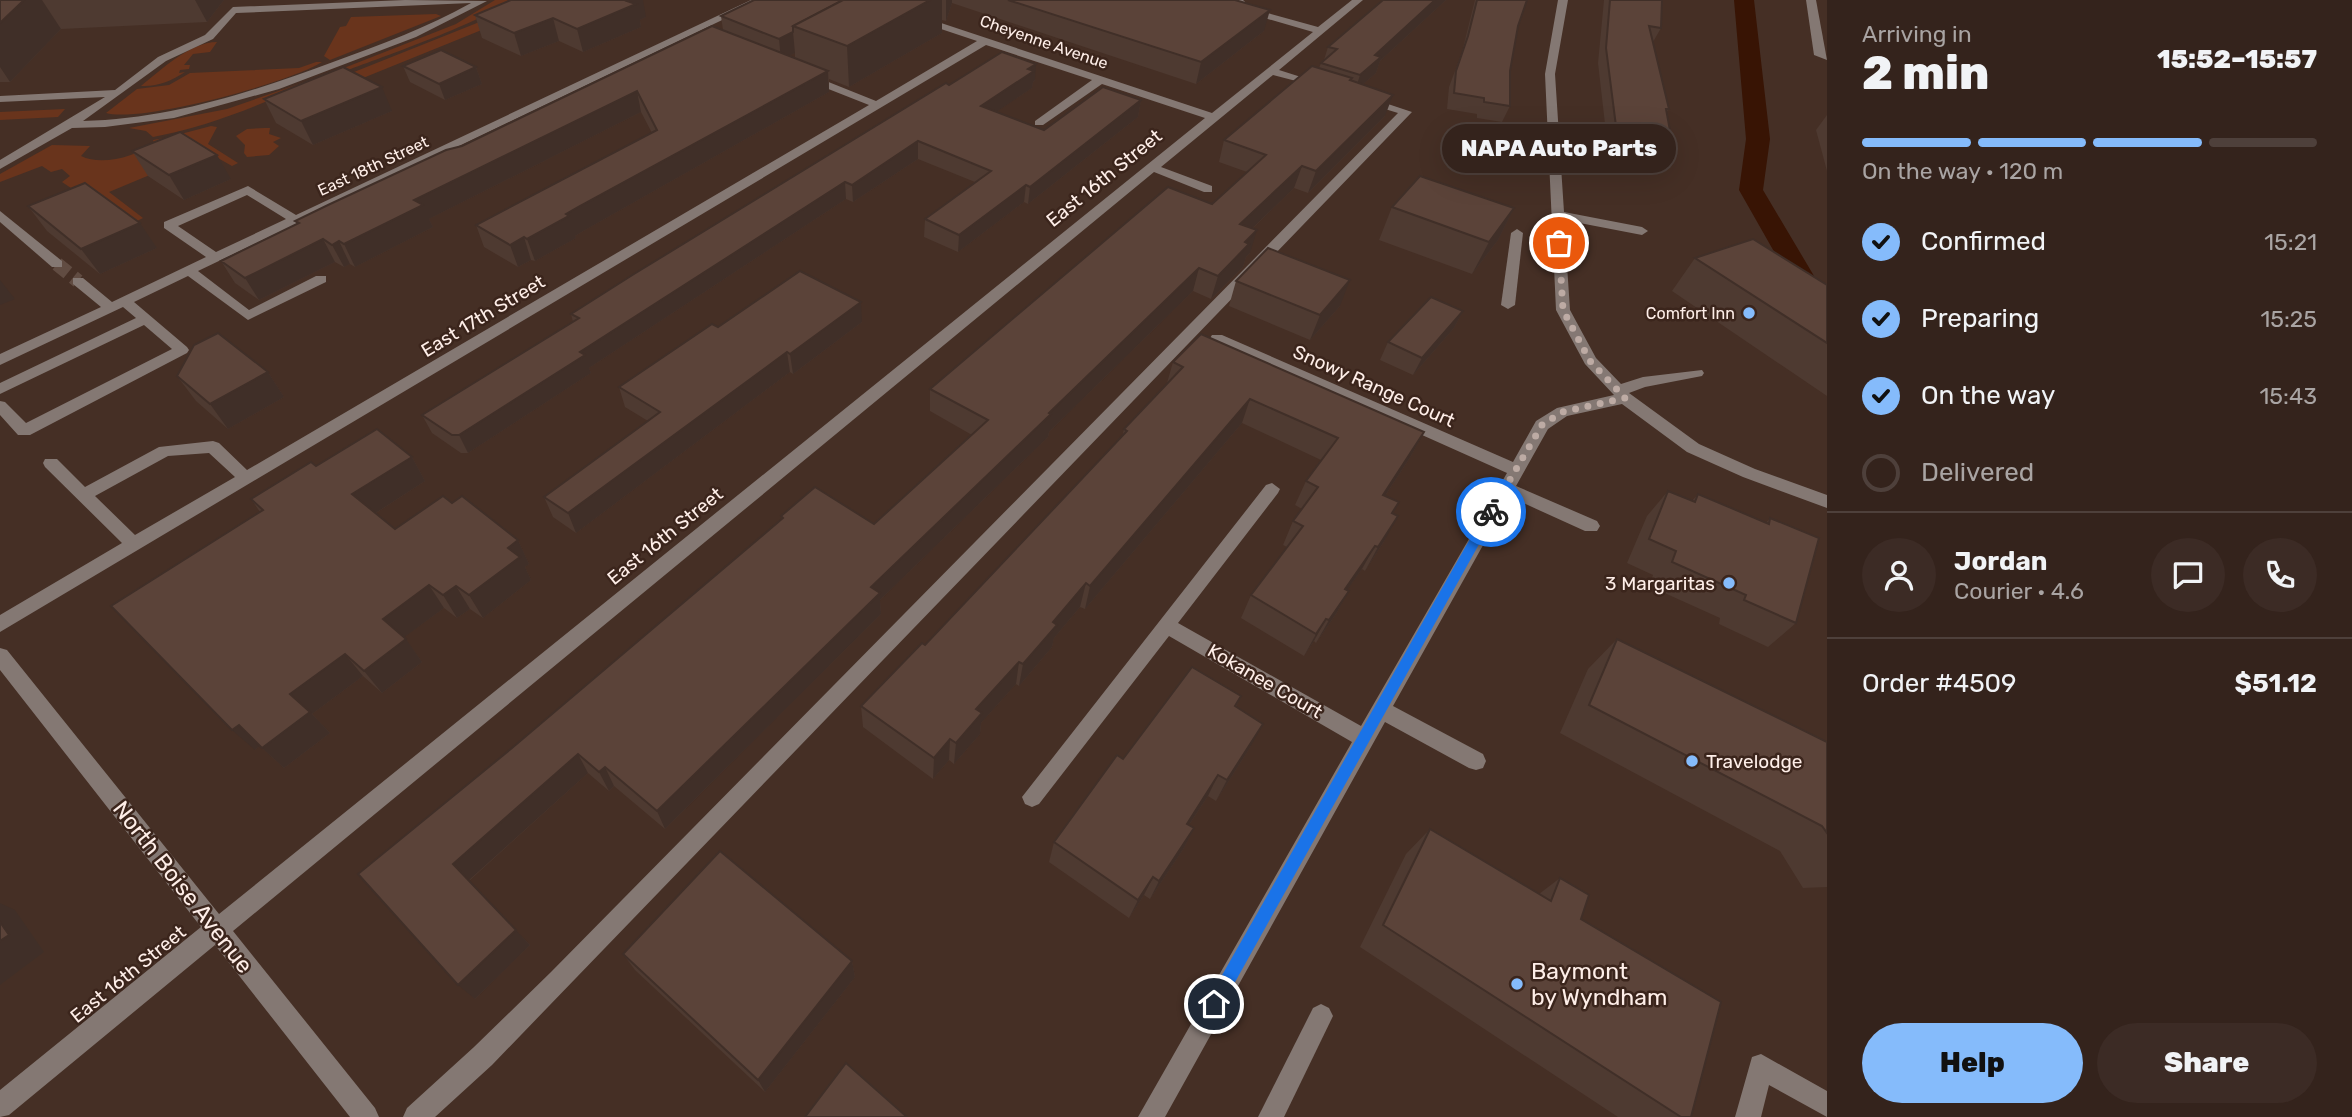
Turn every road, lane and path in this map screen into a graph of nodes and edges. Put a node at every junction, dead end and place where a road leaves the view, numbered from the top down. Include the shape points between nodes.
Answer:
1 (241, 0) edge
2 (474, 0) edge
3 (483, 0) edge
4 (760, 0) edge
5 (1237, 0) edge
6 (1358, 0) edge
7 (1563, 0) edge
8 (1811, 0) edge
9 (233, 10) junction
10 (914, 17) edge
11 (1321, 31) junction
12 (694, 32) junction
13 (706, 37) edge
14 (985, 41) junction
15 (1823, 56) edge
16 (794, 71) edge
17 (1271, 71) junction
18 (1100, 80) junction
19 (1332, 90) edge
20 (118, 93) junction
21 (1357, 97) edge
22 (0, 99) edge
23 (878, 105) junction
24 (1212, 117) junction
25 (1039, 123) dead end
26 (70, 125) junction
27 (0, 165) edge
28 (1151, 167) junction
29 (1208, 189) dead end
30 (0, 215) edge
31 (1558, 215) junction
32 (296, 220) junction
33 (1642, 231) dead end
34 (1517, 233) dead end
35 (216, 258) junction
36 (57, 264) tunnel mouth
37 (189, 271) junction
38 (321, 279) dead end
39 (78, 281) tunnel mouth
40 (117, 305) junction
41 (1508, 305) dead end
42 (145, 319) junction
43 (1217, 338) edge
44 (0, 360) edge
45 (1696, 373) dead end
46 (0, 389) edge
47 (1622, 394) junction
48 (0, 407) edge
49 (51, 463) dead end
50 (1515, 470) junction
51 (246, 478) junction
52 (1505, 488) junction
53 (1272, 489) dead end
54 (85, 495) junction
55 (1827, 502) edge
56 (1591, 526) dead end
57 (134, 545) junction
58 (0, 624) edge
59 (1166, 625) junction
60 (0, 656) edge
61 (1380, 709) junction
62 (1364, 738) junction
63 (1476, 761) dead end
64 (1032, 797) dead end
65 (216, 929) junction
66 (1321, 1016) dead end
67 (1827, 1105) edge
68 (0, 1107) edge
69 (366, 1117) edge
70 (416, 1117) edge
71 (1151, 1117) edge
72 (1271, 1117) edge
73 (1748, 1117) edge

1 - 9 street
2 - 9 street
3 - 26 street via 453,18 365,54 216,105 136,121
4 - 12 street, East 18th Street
5 - 11 street via 1250,10
6 - 11 street, East 16th Street
7 - 31 street via 1550,74
8 - 15 street
9 - 20 street via 209,37 162,59
10 - 14 street, Cheyenne Avenue
11 - 17 street, East 16th Street
12 - 13 street
12 - 32 street, East 18th Street
14 - 18 street, Cheyenne Avenue
14 - 23 street, East 17th Street
16 - 23 street
17 - 19 street
17 - 24 street, East 16th Street
18 - 24 street, Cheyenne Avenue
18 - 25 street
20 - 22 street
20 - 26 street
21 - 70 street via 1406,112 559,980
23 - 51 street, East 17th Street
24 - 28 street, East 16th Street
26 - 27 street
28 - 29 street
28 - 65 street, East 16th Street
30 - 36 street
31 - 33 street
31 - 47 street via 1563,310 1590,361
32 - 35 street, East 18th Street
32 - 35 street via 248,190 169,225
34 - 41 street
35 - 37 street, East 18th Street
37 - 38 street via 248,316
37 - 40 street, East 18th Street
39 - 40 street
40 - 42 street
40 - 44 street, East 18th Street
42 - 46 street
42 - 48 street via 182,350 24,431
43 - 50 street, Snowy Range Court
45 - 47 street via 1643,382
47 - 50 street via 1562,412 1542,425
47 - 55 street via 1693,448
49 - 54 street
50 - 52 street
51 - 54 street via 213,447 165,451
51 - 57 street, East 17th Street
52 - 56 street
52 - 61 street
53 - 59 street
54 - 57 street
57 - 58 street, East 17th Street
59 - 62 street, Kokanee Court
59 - 64 street
60 - 65 street, North Boise Avenue
61 - 62 street
61 - 63 street
62 - 71 street
65 - 68 street, East 16th Street
65 - 69 street, North Boise Avenue
66 - 72 street
67 - 73 street via 1760,1066

